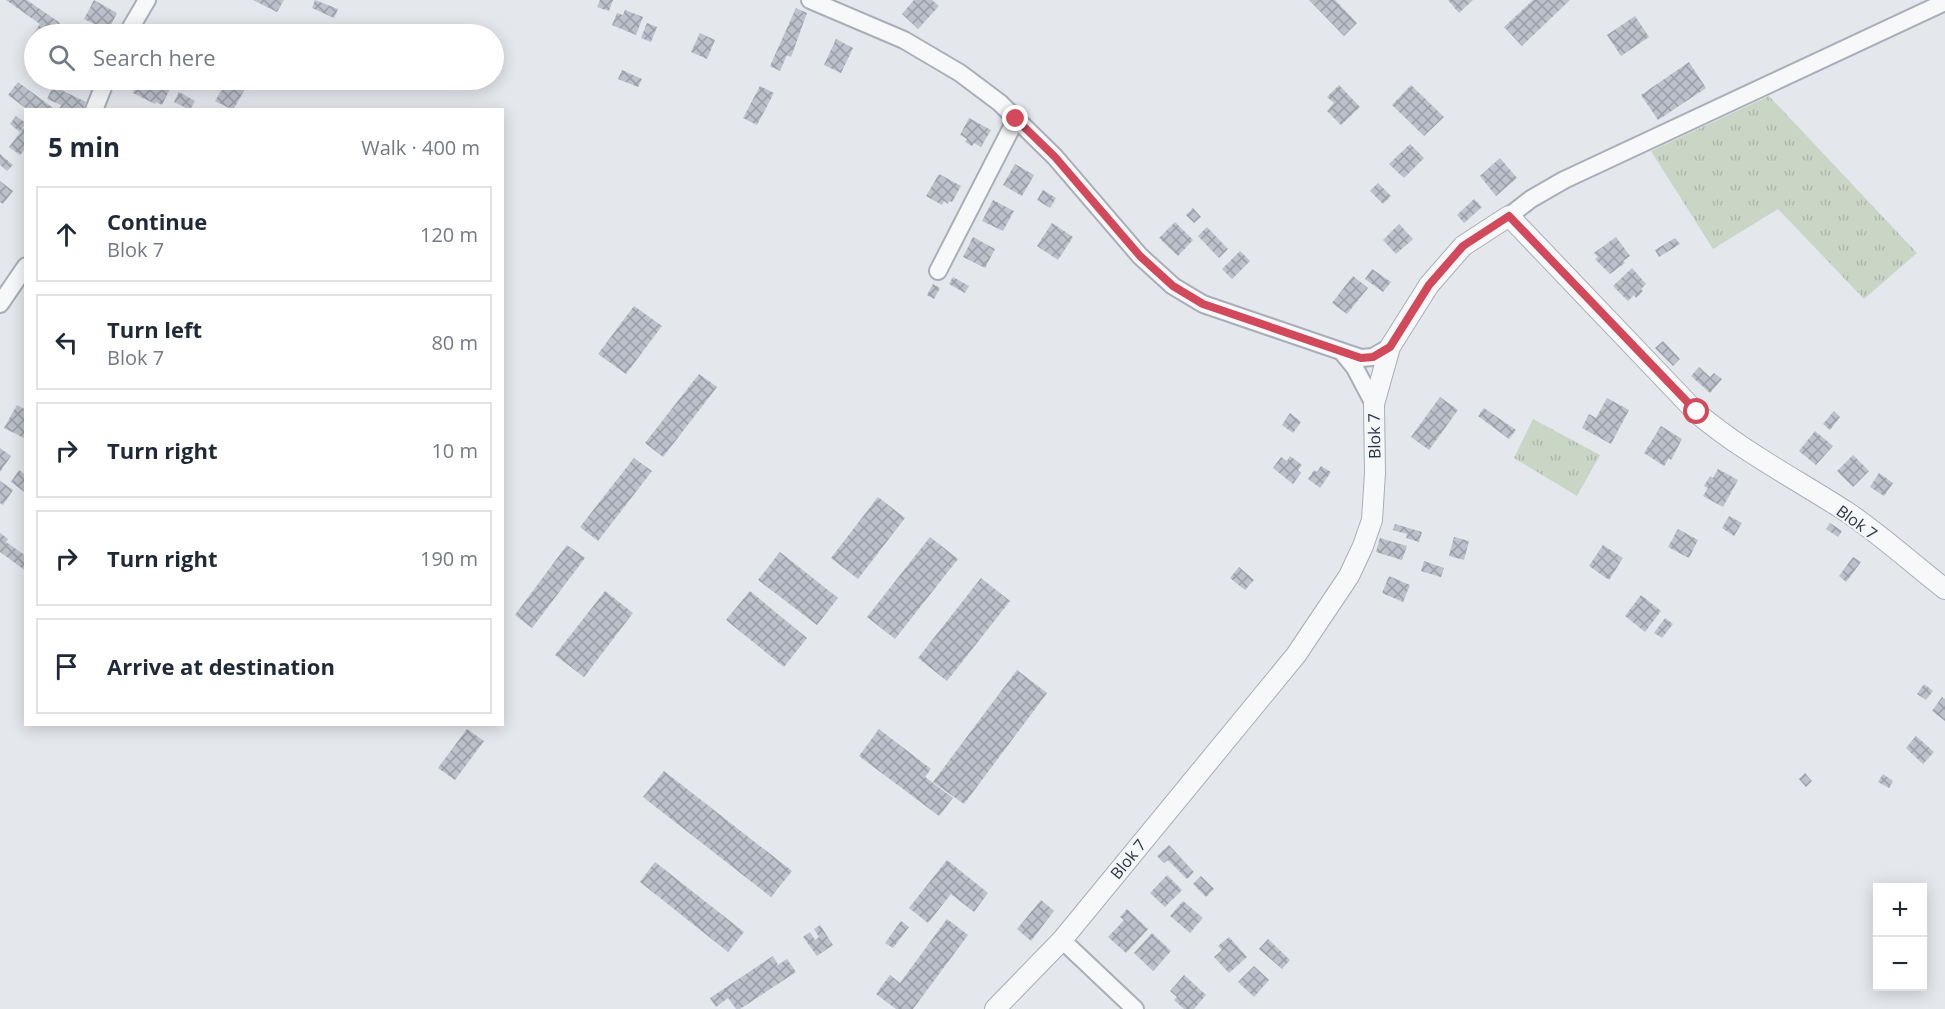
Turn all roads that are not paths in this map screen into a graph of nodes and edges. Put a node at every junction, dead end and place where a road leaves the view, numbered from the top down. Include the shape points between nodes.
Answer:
1 (147, 0) edge
2 (810, 0) edge
3 (1945, 2) edge
4 (133, 24) edge
5 (102, 90) edge
6 (95, 108) edge
7 (1016, 119) junction
8 (1509, 216) junction
9 (24, 269) edge
10 (938, 271) dead end
11 (0, 304) edge
12 (1390, 347) junction
13 (1342, 352) junction
14 (1374, 404) junction
15 (1945, 589) edge
16 (1062, 940) junction
17 (995, 1009) edge
18 (1135, 1009) edge

1 - 4 street
2 - 7 street via 904,40 960,73
3 - 8 street via 1564,180
5 - 6 street
7 - 10 street
7 - 13 street via 1055,157 1140,256 1173,286 1203,304
8 - 12 street, Blok 7 via 1463,246 1429,285
8 - 15 street, Blok 7 via 1712,426 1848,513
9 - 11 street
12 - 13 street via 1373,357
12 - 14 street, Blok 7
13 - 14 street
14 - 16 street, Blok 7 via 1372,520 1349,576 1296,655
16 - 17 street, Blok 7
16 - 18 street

